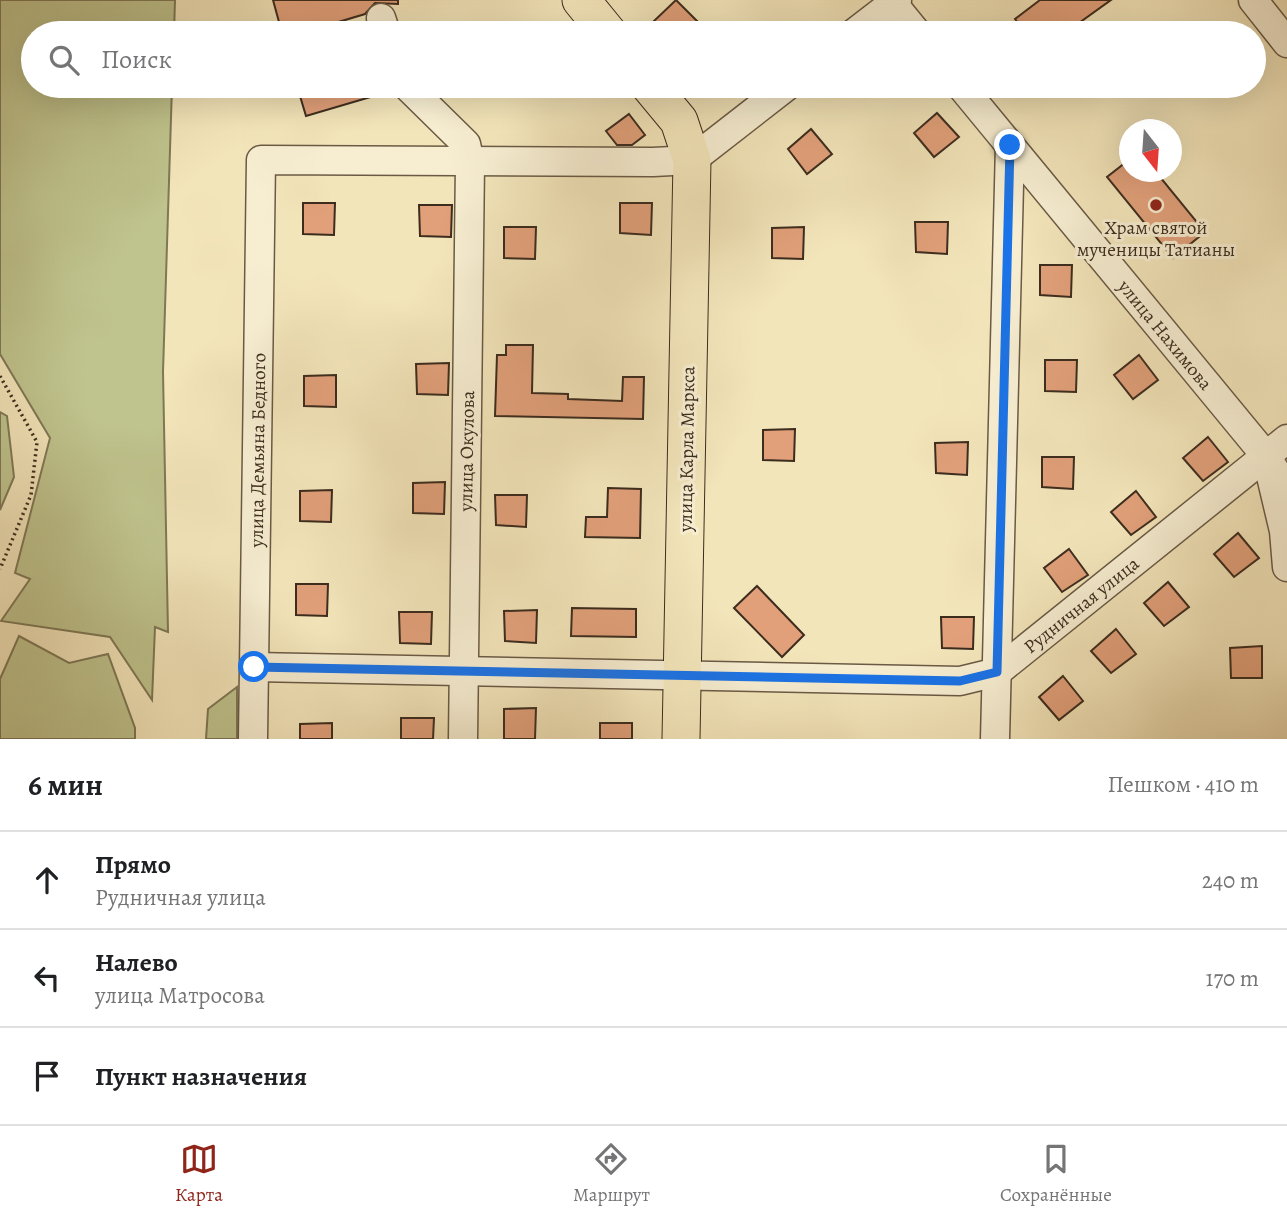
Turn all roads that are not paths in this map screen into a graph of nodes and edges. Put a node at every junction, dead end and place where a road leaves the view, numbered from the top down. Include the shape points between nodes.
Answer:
1 (581, 0) edge
2 (893, 1) edge
3 (1261, 3) edge
4 (598, 21) edge
5 (869, 21) edge
6 (908, 21) edge
7 (1287, 43) edge
8 (419, 98) edge
9 (660, 98) edge
10 (771, 98) edge
11 (971, 98) edge
12 (1010, 145) junction
13 (692, 159) junction
14 (470, 163) junction
15 (1276, 448) edge
16 (1287, 489) edge
17 (1287, 567) edge
18 (254, 667) junction
19 (464, 671) junction
20 (997, 672) junction
21 (682, 676) junction
22 (253, 739) edge
23 (463, 739) edge
24 (681, 739) edge
25 (995, 739) edge

1 - 4 main road
2 - 5 street
2 - 6 street
3 - 7 street
8 - 14 street via 467,144
9 - 13 main road, улица Карла Маркса via 679,121
10 - 13 street
11 - 12 street, улица Нахимова
12 - 15 street, улица Нахимова
12 - 20 street
13 - 14 street
13 - 21 main road, улица Карла Маркса
14 - 18 street, улица Демьяна Бедного via 261,160
14 - 19 street, улица Окулова
15 - 16 street, улица Нахимова
15 - 17 street
15 - 20 street, Рудничная улица
18 - 19 street, Рудничная улица
18 - 22 street, улица Демьяна Бедного
19 - 21 street, Рудничная улица
19 - 23 street, улица Окулова
20 - 21 street, Рудничная улица via 960,681
20 - 25 street
21 - 24 main road, улица Карла Маркса

